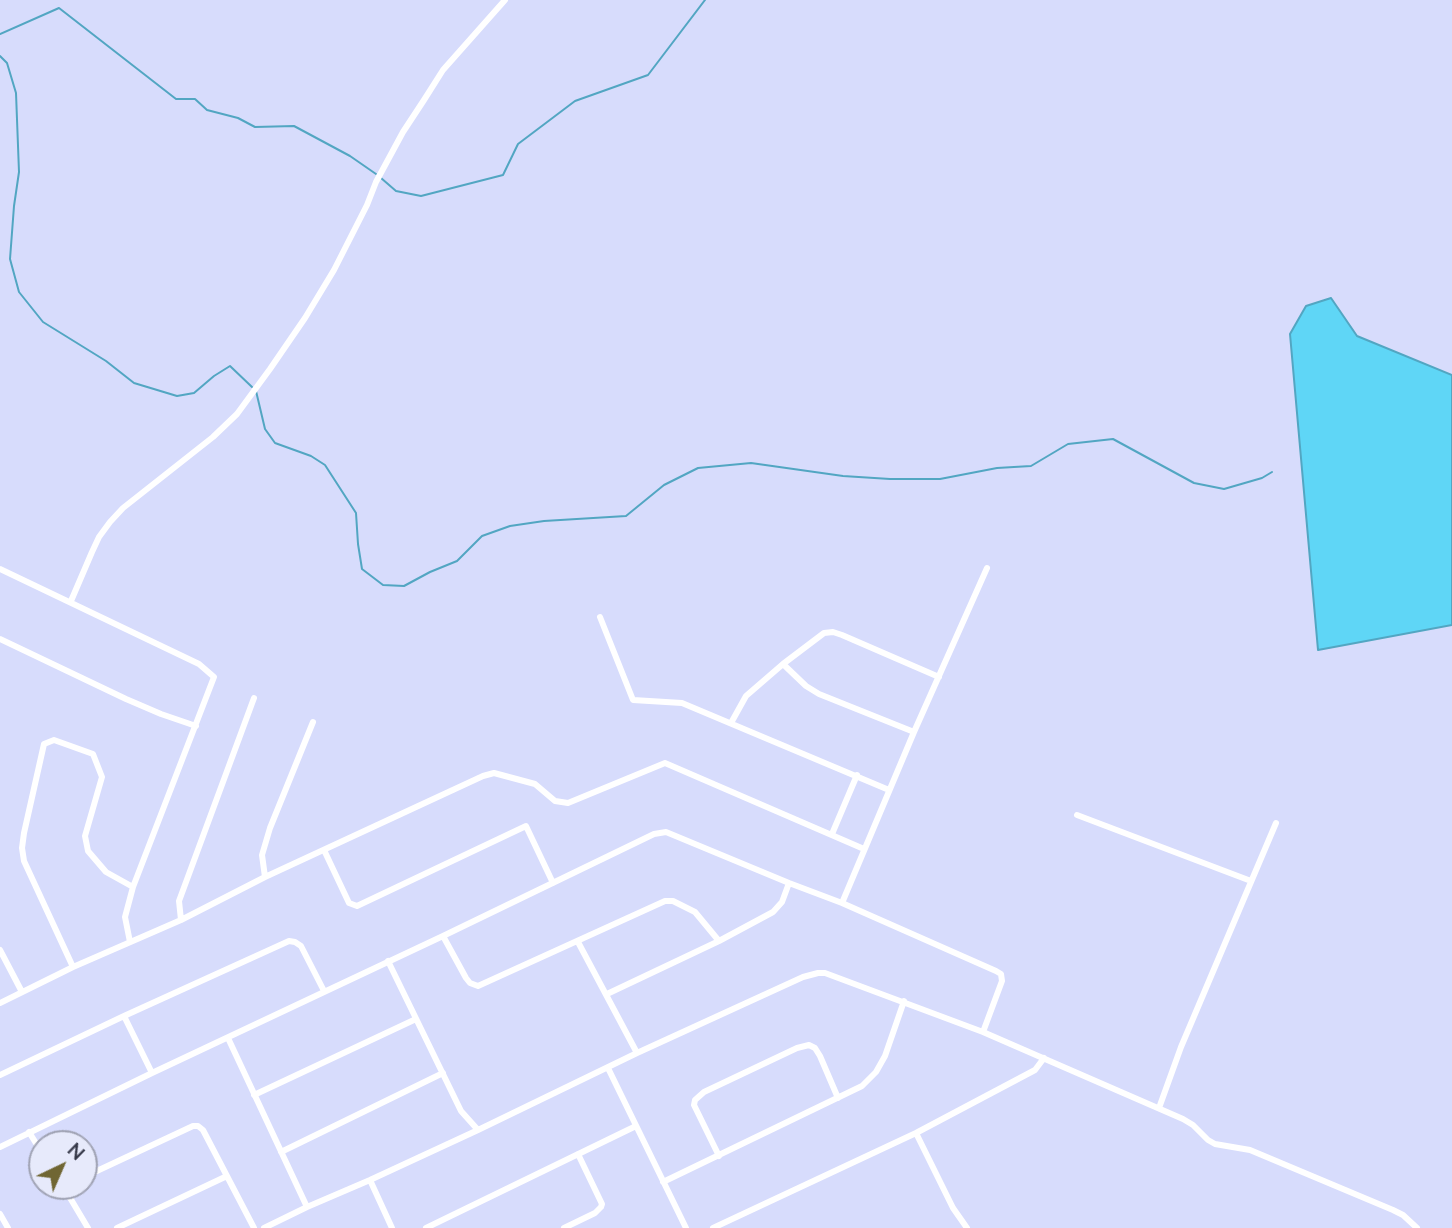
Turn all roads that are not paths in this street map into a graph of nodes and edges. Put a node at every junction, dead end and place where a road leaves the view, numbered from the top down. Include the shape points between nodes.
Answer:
1 (505, 0) edge
2 (987, 568) dead end
3 (0, 569) edge
4 (71, 601) junction
5 (600, 617) dead end
6 (1, 642) edge
7 (783, 664) junction
8 (939, 677) junction
9 (254, 698) dead end
10 (313, 722) dead end
11 (730, 723) junction
12 (196, 726) junction
13 (914, 732) junction
14 (857, 775) junction
15 (889, 790) junction
16 (1077, 815) dead end
17 (1276, 823) dead end
18 (832, 834) junction
19 (864, 849) junction
20 (324, 850) junction
21 (265, 877) junction
22 (1251, 881) junction
23 (553, 883) junction
24 (789, 883) junction
25 (133, 887) junction
26 (842, 904) junction
27 (181, 920) junction
28 (443, 936) junction
29 (719, 941) junction
30 (130, 942) junction
31 (578, 942) junction
32 (0, 950) edge
33 (388, 961) junction
34 (73, 967) junction
35 (324, 991) junction
36 (22, 992) junction
37 (607, 994) junction
38 (904, 1002) junction
39 (0, 1003) edge
40 (124, 1016) junction
41 (416, 1019) junction
42 (983, 1031) junction
43 (228, 1038) junction
44 (637, 1053) junction
45 (1044, 1058) junction
46 (608, 1068) junction
47 (152, 1073) junction
48 (443, 1073) junction
49 (0, 1075) edge
50 (254, 1095) junction
51 (838, 1098) junction
52 (1159, 1108) junction
53 (636, 1126) junction
54 (33, 1130) edge
55 (478, 1130) junction
56 (28, 1133) edge
57 (916, 1133) junction
58 (0, 1147) edge
59 (281, 1152) junction
60 (578, 1154) junction
61 (719, 1156) junction
62 (98, 1171) edge
63 (227, 1176) junction
64 (370, 1180) junction
65 (663, 1182) junction
66 (72, 1200) edge
67 (307, 1207) junction
68 (0, 1214) edge
69 (8, 1228) edge
70 (88, 1228) edge
71 (117, 1228) edge
72 (254, 1228) edge
73 (264, 1228) edge
74 (391, 1228) edge
75 (426, 1228) edge
76 (564, 1228) edge
77 (686, 1228) edge
78 (713, 1228) edge
79 (967, 1228) edge
80 (1417, 1228) edge

1 - 4 street via 443,70 403,132 334,270 270,369 237,414 213,437 110,522
2 - 8 street
3 - 4 street
4 - 12 street via 199,664 214,677
5 - 11 street via 633,700 682,703
6 - 12 street
7 - 8 street via 824,633 833,632
7 - 11 street via 746,696
7 - 13 street via 819,694
8 - 13 street
9 - 27 street via 179,901
10 - 21 street via 270,828 262,855
11 - 14 street
12 - 25 street
13 - 15 street
14 - 15 street
14 - 18 street
15 - 19 street
16 - 22 street
17 - 22 street
18 - 19 street
18 - 20 street via 665,763 568,803 555,800 536,784 494,773
19 - 26 street
20 - 21 street
20 - 23 street via 349,903 358,906 526,826
21 - 27 street
22 - 52 street
23 - 24 street via 666,832
23 - 28 street
24 - 26 street
24 - 29 street via 776,910
25 - 30 street via 125,917
25 - 34 street via 106,873 88,851 85,836 102,777 93,754 54,740 44,744 22,848
26 - 42 street via 999,972 1002,981
27 - 30 street
28 - 31 street via 466,978 478,986
28 - 33 street
29 - 31 street via 695,912 665,901
29 - 37 street
30 - 34 street
31 - 37 street
32 - 36 street
33 - 35 street
33 - 41 street
34 - 36 street
35 - 40 street via 301,946 289,941
35 - 43 street
36 - 39 street
37 - 44 street
38 - 42 street
38 - 44 street via 825,973 811,974
38 - 51 street via 876,1072 862,1086
40 - 47 street
40 - 49 street
41 - 48 street
41 - 50 street
42 - 45 street
43 - 47 street
43 - 50 street
44 - 46 street
45 - 52 street
45 - 57 street via 1035,1070
46 - 53 street
46 - 55 street
47 - 54 street
48 - 55 street via 461,1111
48 - 59 street
50 - 59 street
51 - 61 street
51 - 61 street via 820,1056 809,1045 699,1095 694,1105
52 - 80 street via 1193,1125 1215,1144 1261,1154 1393,1210
53 - 60 street
53 - 65 street
55 - 64 street
56 - 58 street
57 - 78 street
57 - 79 street
59 - 67 street
60 - 75 street
60 - 76 street via 602,1204 595,1213
61 - 65 street
62 - 63 street via 198,1126
63 - 71 street
63 - 72 street
64 - 67 street
64 - 74 street
65 - 77 street
66 - 70 street
67 - 73 street
68 - 69 street

